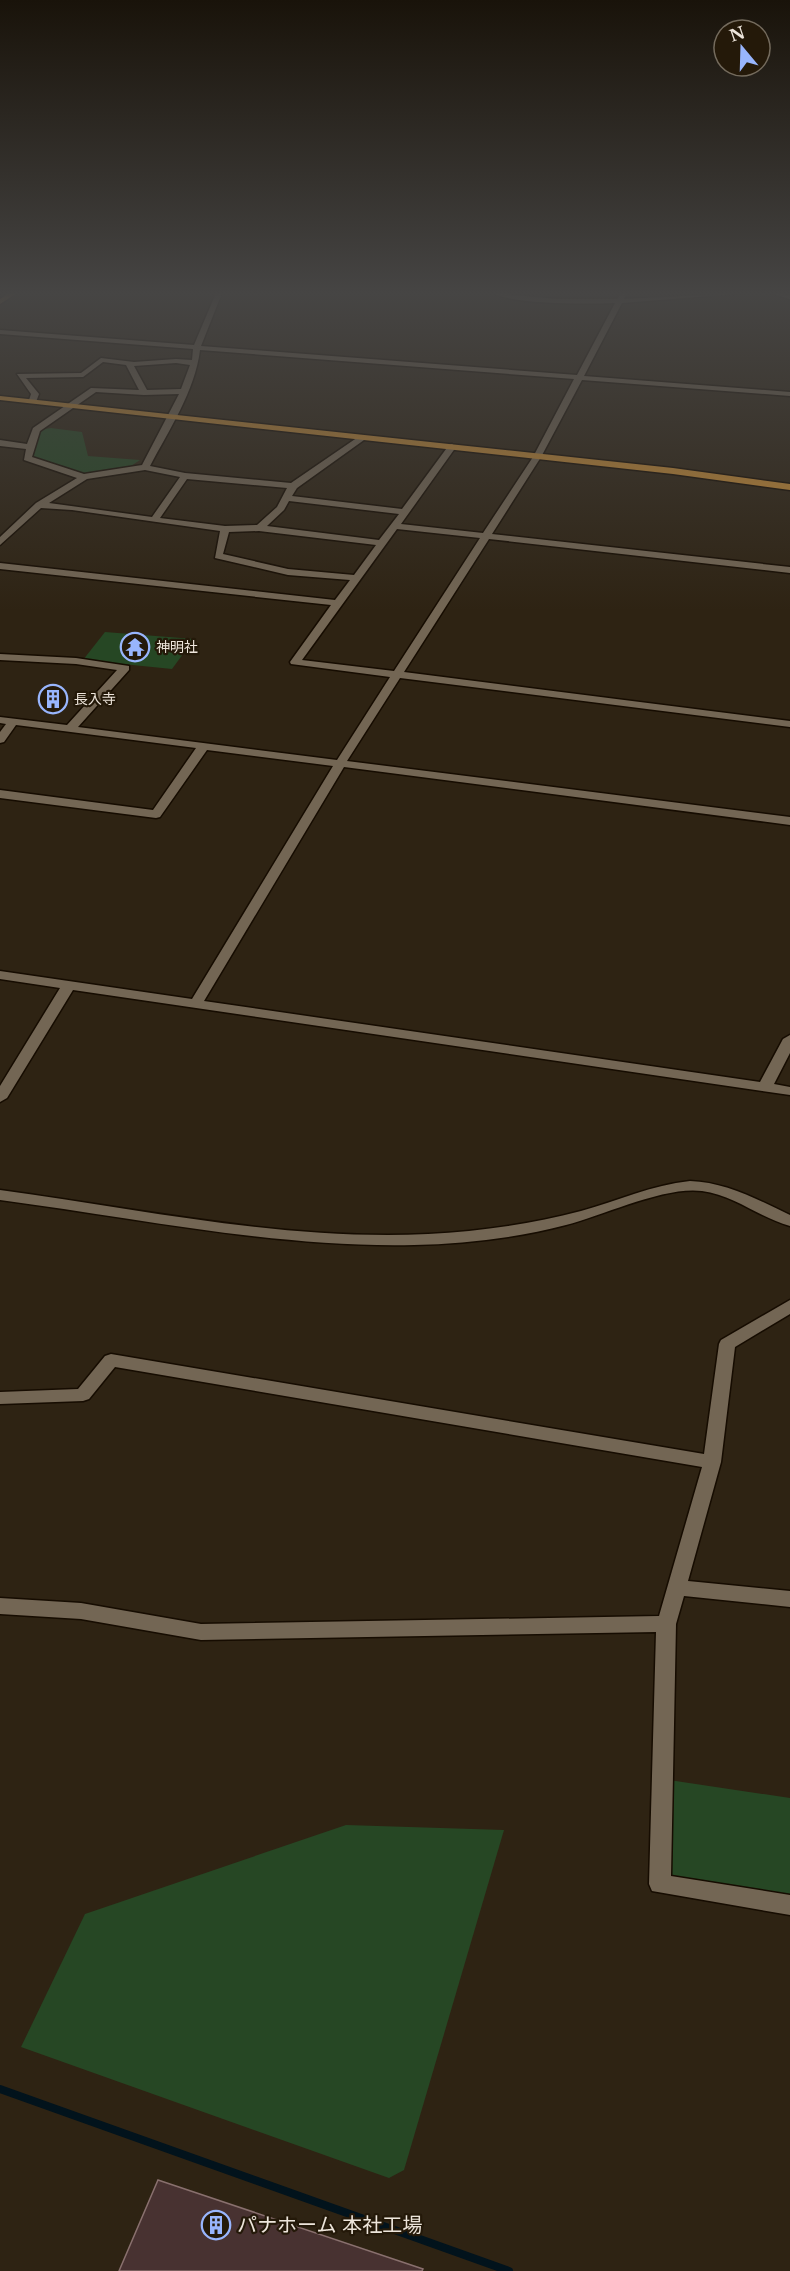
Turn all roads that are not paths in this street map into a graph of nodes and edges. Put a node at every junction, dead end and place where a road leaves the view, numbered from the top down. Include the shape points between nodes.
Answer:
1 (16, 399) edge
2 (82, 399) edge
3 (180, 399) edge
4 (569, 399) edge
5 (33, 400) joint
6 (75, 404) junction
7 (171, 416) junction
8 (361, 438) junction
9 (0, 443) edge
10 (31, 447) junction
11 (452, 447) junction
12 (537, 457) junction
13 (145, 467) junction
14 (185, 476) junction
15 (84, 477) junction
16 (292, 486) junction
17 (790, 487) edge
18 (286, 498) junction
19 (39, 505) junction
20 (405, 512) junction
21 (154, 520) junction
22 (395, 526) junction
23 (259, 528) junction
24 (225, 529) junction
25 (487, 537) junction
26 (0, 542) edge
27 (380, 543) junction
28 (0, 566) edge
29 (790, 570) edge
30 (357, 578) junction
31 (338, 603) junction
32 (0, 657) edge
33 (398, 675) junction
34 (0, 720) edge
35 (13, 722) junction
36 (790, 724) edge
37 (69, 730) junction
38 (0, 740) edge
39 (203, 747) junction
40 (341, 762) junction
41 (0, 794) edge
42 (790, 822) edge
43 (0, 975) edge
44 (68, 986) junction
45 (196, 1003) junction
46 (790, 1038) edge
47 (765, 1087) junction
48 (790, 1091) edge
49 (0, 1098) edge
50 (0, 1195) edge
51 (790, 1221) edge
52 (790, 1306) edge
53 (0, 1398) edge
54 (712, 1462) junction
55 (677, 1588) junction
56 (790, 1599) edge
57 (0, 1606) edge
58 (666, 1624) junction
59 (790, 1905) edge

1 - 5 main road
2 - 6 street
3 - 7 street
4 - 12 street
5 - 6 main road
6 - 7 main road
6 - 10 street via 36,430
7 - 8 main road
7 - 13 street
8 - 11 main road
8 - 16 street
9 - 10 street
10 - 15 street via 27,458
11 - 12 main road
11 - 20 street
12 - 17 main road
12 - 25 street
13 - 14 street
13 - 15 street
14 - 16 street
14 - 21 street
15 - 19 street
16 - 18 street
18 - 20 street
18 - 23 street
19 - 21 street
19 - 26 street
20 - 22 street
21 - 24 street
22 - 25 street
22 - 27 street
23 - 24 street
23 - 27 street
24 - 30 street via 218,556 288,572
25 - 29 street
25 - 33 street
27 - 30 street
28 - 31 street
30 - 31 street
31 - 33 street via 296,662
32 - 37 street via 125,668
33 - 36 street
33 - 40 street
34 - 35 street
35 - 37 street
35 - 38 street
37 - 39 street
39 - 40 street
39 - 41 street via 156,814
40 - 42 street
40 - 45 street
43 - 44 street
44 - 45 street
44 - 49 street
45 - 47 street
46 - 47 street
47 - 48 street
50 - 51 street via 193,1226 391,1240 498,1234 691,1186 701,1186
52 - 54 street via 727,1344
53 - 54 street via 83,1395 111,1360
54 - 55 street
55 - 56 street
55 - 58 street
57 - 58 street via 81,1611 201,1632
58 - 59 street via 660,1884

